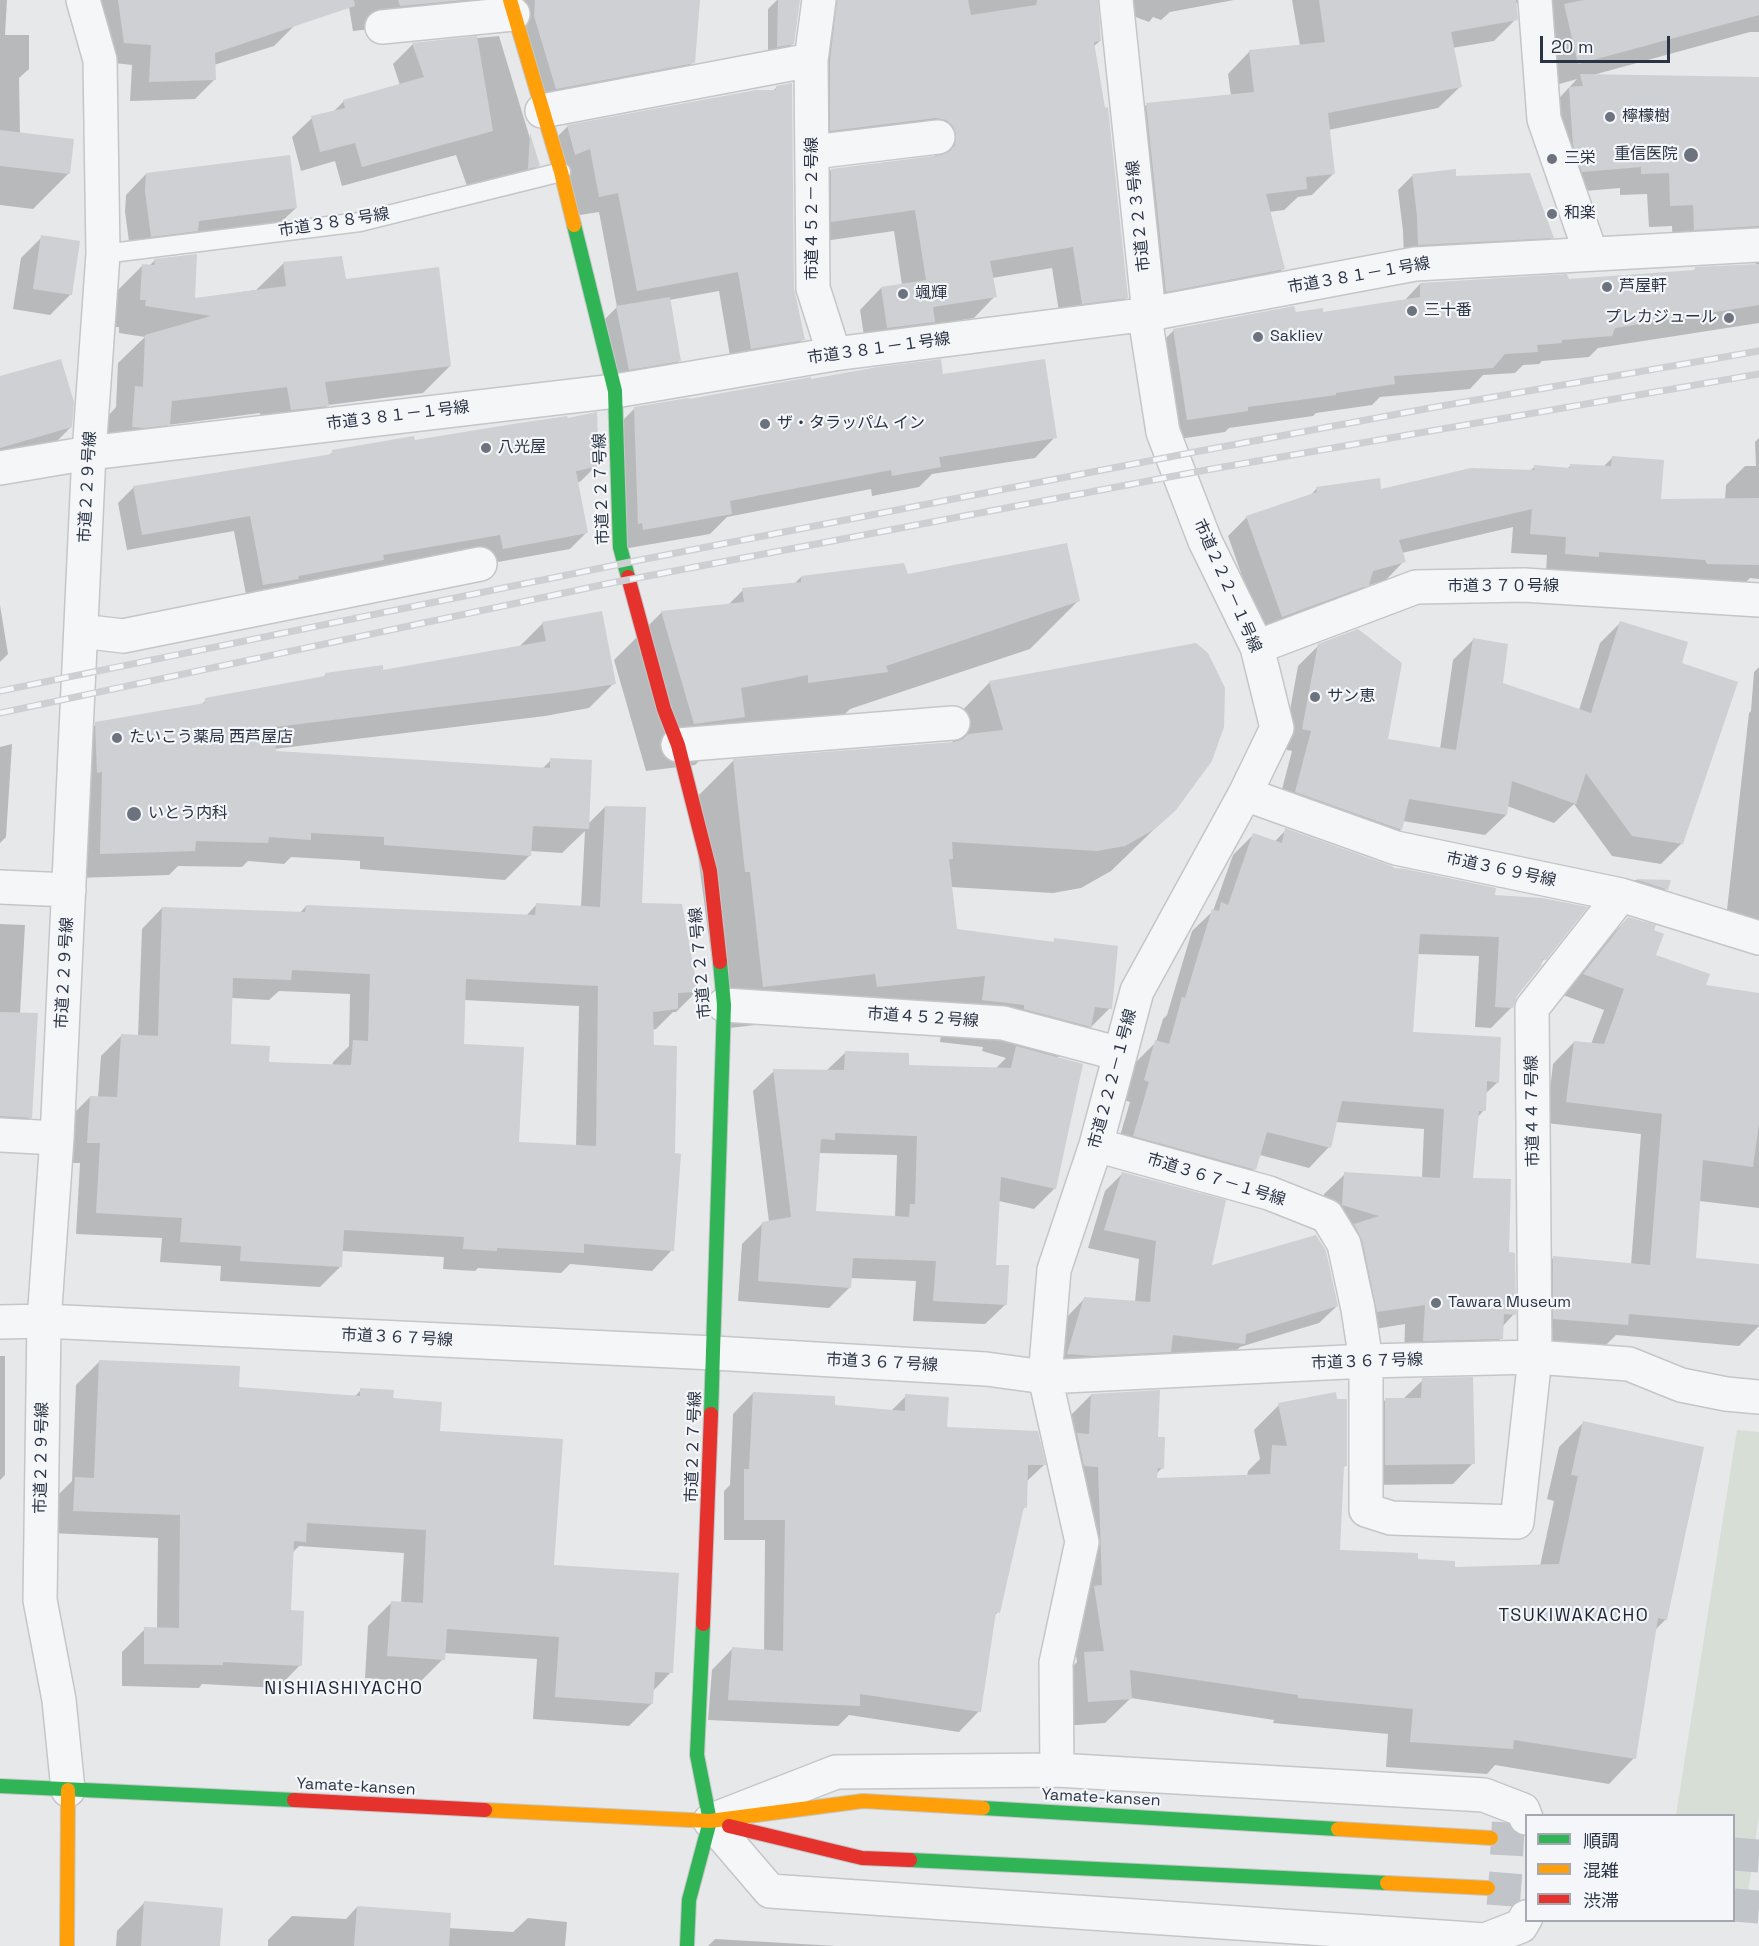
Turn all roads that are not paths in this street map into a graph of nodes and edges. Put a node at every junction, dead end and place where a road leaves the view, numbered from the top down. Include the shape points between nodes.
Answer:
1 (82, 0) edge
2 (819, 0) edge
3 (1116, 0) edge
4 (1535, 0) edge
5 (511, 7) edge
6 (382, 27) dead end
7 (811, 60) junction
8 (542, 111) junction
9 (938, 137) dead end
10 (813, 152) junction
11 (561, 172) junction
12 (1759, 245) edge
13 (103, 254) junction
14 (1591, 254) junction
15 (1149, 314) junction
16 (834, 354) junction
17 (615, 391) junction
18 (1163, 432) joint
19 (89, 453) junction
20 (0, 468) edge
21 (480, 564) dead end
22 (1759, 600) edge
23 (81, 631) junction
24 (1257, 647) junction
25 (953, 723) dead end
26 (678, 745) junction
27 (1245, 794) junction
28 (0, 887) edge
29 (69, 890) junction
30 (1621, 895) junction
31 (1759, 938) edge
32 (724, 1005) junction
33 (1120, 1054) junction
34 (0, 1135) edge
35 (57, 1138) junction
36 (1096, 1145) junction
37 (44, 1321) junction
38 (0, 1322) edge
39 (714, 1353) junction
40 (1535, 1357) junction
41 (1366, 1361) junction
42 (1045, 1377) junction
43 (1759, 1397) edge
44 (1057, 1770) junction
45 (0, 1786) edge
46 (69, 1790) junction
47 (1525, 1814) edge
48 (710, 1821) junction
49 (1491, 1838) tunnel mouth
50 (1488, 1888) tunnel mouth
51 (1525, 1920) edge
52 (1212, 1934) edge
53 (67, 1946) edge
54 (687, 1946) edge

1 - 13 street, 市道２２９号線 via 100,60
2 - 7 street
3 - 15 street, 市道２２３号線
4 - 14 street via 1544,119
5 - 6 street
5 - 8 street, 市道２２７号線
7 - 8 street
7 - 10 street, 市道４５２－２号線
8 - 11 street, 市道２２７号線
9 - 10 street
10 - 16 street, 市道４５２－２号線 via 813,288
11 - 13 lane, 市道３８８号線 via 360,222
11 - 17 street, 市道２２７号線
12 - 14 street, 市道３８１－１号線
13 - 19 street, 市道２２９号線
14 - 15 street, 市道３８１－１号線 via 1415,264
15 - 16 street, 市道３８１－１号線
15 - 18 street, 市道２２３号線 via 1147,330
16 - 17 street, 市道３８１－１号線
17 - 19 street, 市道３８１－１号線
17 - 26 street, 市道２２７号線 via 620,547 664,709
18 - 24 street, 市道２２２－１号線 via 1205,541
19 - 20 street, 市道３８１－１号線
19 - 23 street, 市道２２９号線
21 - 23 street via 123,636
22 - 24 street, 市道３７０号線 via 1524,585 1416,587
23 - 29 street, 市道２２９号線
24 - 27 street, 市道２２２－１号線 via 1277,728
25 - 26 street
26 - 32 street, 市道２２７号線 via 710,871
27 - 30 street, 市道３６９号線 via 1396,848
27 - 33 street, 市道２２２－１号線 via 1137,991
28 - 29 street
29 - 35 street, 市道２２９号線
30 - 31 street, 市道３６９号線
30 - 40 street, 市道４４７号線 via 1532,1008
32 - 33 street, 市道４５２号線 via 1003,1023
32 - 39 street, 市道２２７号線
33 - 36 street, 市道２２２－１号線
34 - 35 street
35 - 37 street, 市道２２９号線
36 - 41 street, 市道３６７－１号線 via 1269,1193 1327,1216 1344,1244
36 - 42 street, 市道２２２－１号線 via 1054,1270
37 - 38 street, 市道３６７号線
37 - 39 street, 市道３６７号線
37 - 46 street, 市道２２９号線 via 40,1600 59,1700
39 - 42 street, 市道３６７号線 via 986,1369
39 - 48 street, 市道２２７号線 via 697,1755
40 - 41 street, 市道３６７号線
40 - 41 street, 市道４４７号線 via 1516,1522 1391,1518 1366,1510
40 - 43 street, 市道３６７号線 via 1629,1364 1681,1385
41 - 42 street, 市道３６７号線
42 - 44 street, 市道２２２－１号線 via 1082,1542 1056,1663
44 - 47 street via 1484,1795
44 - 48 street via 836,1772
45 - 46 street, Yamate-kansen
46 - 48 street, Yamate-kansen
46 - 53 street, 市道２２９号線
48 - 49 street, Yamate-kansen via 863,1801
48 - 50 street, Yamate-kansen via 862,1858
48 - 52 street via 770,1891
48 - 54 street, 市道２２７号線 via 689,1900
51 - 52 street via 1521,1926 1485,1940

